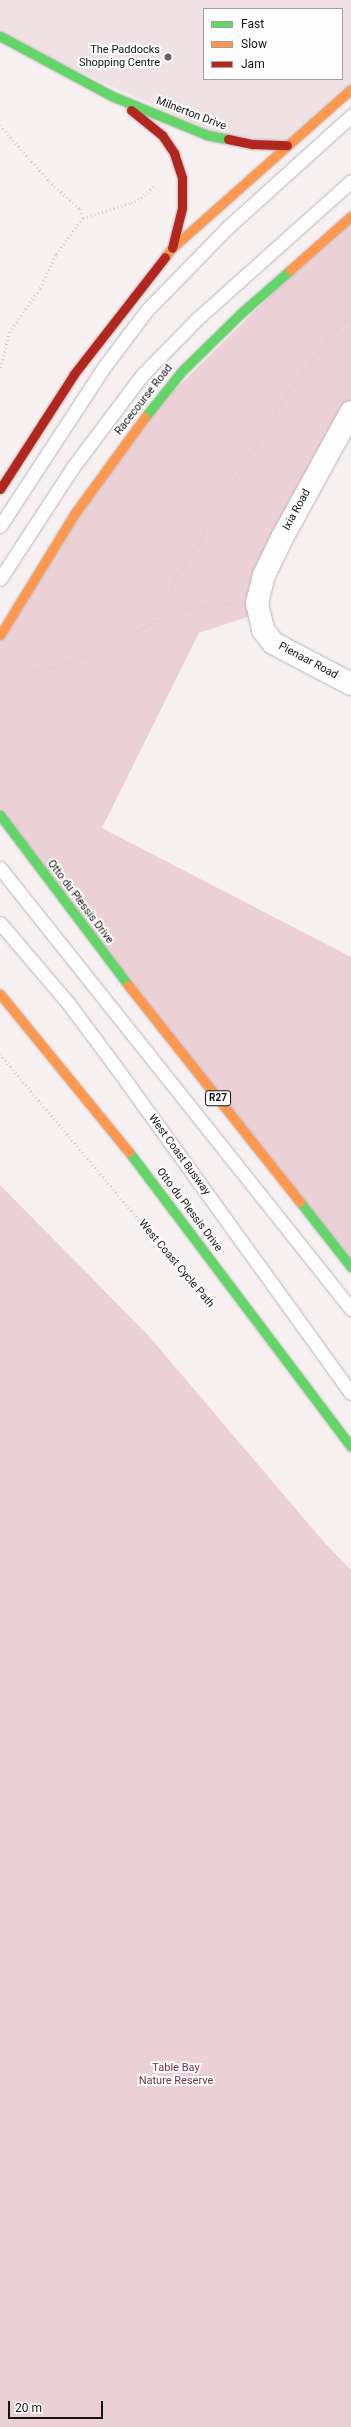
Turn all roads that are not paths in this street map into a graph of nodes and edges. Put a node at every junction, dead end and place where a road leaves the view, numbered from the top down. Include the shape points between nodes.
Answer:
1 (0, 36) edge
2 (351, 89) edge
3 (112, 96) junction
4 (351, 116) edge
5 (288, 145) junction
6 (351, 181) edge
7 (351, 216) edge
8 (172, 248) junction
9 (351, 412) edge
10 (0, 489) edge
11 (0, 526) edge
12 (0, 579) edge
13 (258, 608) joint
14 (0, 635) edge
15 (351, 684) edge
16 (0, 815) edge
17 (0, 868) edge
18 (0, 923) edge
19 (0, 994) edge
20 (351, 1267) edge
21 (351, 1309) edge
22 (351, 1393) edge
23 (351, 1447) edge

1 - 3 main road, Milnerton Drive
2 - 5 main road
3 - 5 main road, Milnerton Drive via 207,135 246,144
3 - 8 main road, Milnerton Drive via 162,135 174,153 182,178 182,208
4 - 11 lane via 228,227 147,310 104,366
5 - 8 main road
6 - 12 lane via 198,318 142,375 73,467
7 - 14 main road, Racecourse Road via 240,314 182,371 136,428 75,513
8 - 10 main road via 74,374
9 - 13 street, Ixia Road via 264,575
13 - 15 street, Pienaar Road via 263,630 273,643
16 - 20 main road, Otto du Plessis Drive / R27 via 85,930
17 - 21 lane
18 - 22 lane, West Coast Busway via 68,1003
19 - 23 main road, Otto du Plessis Drive via 140,1165

